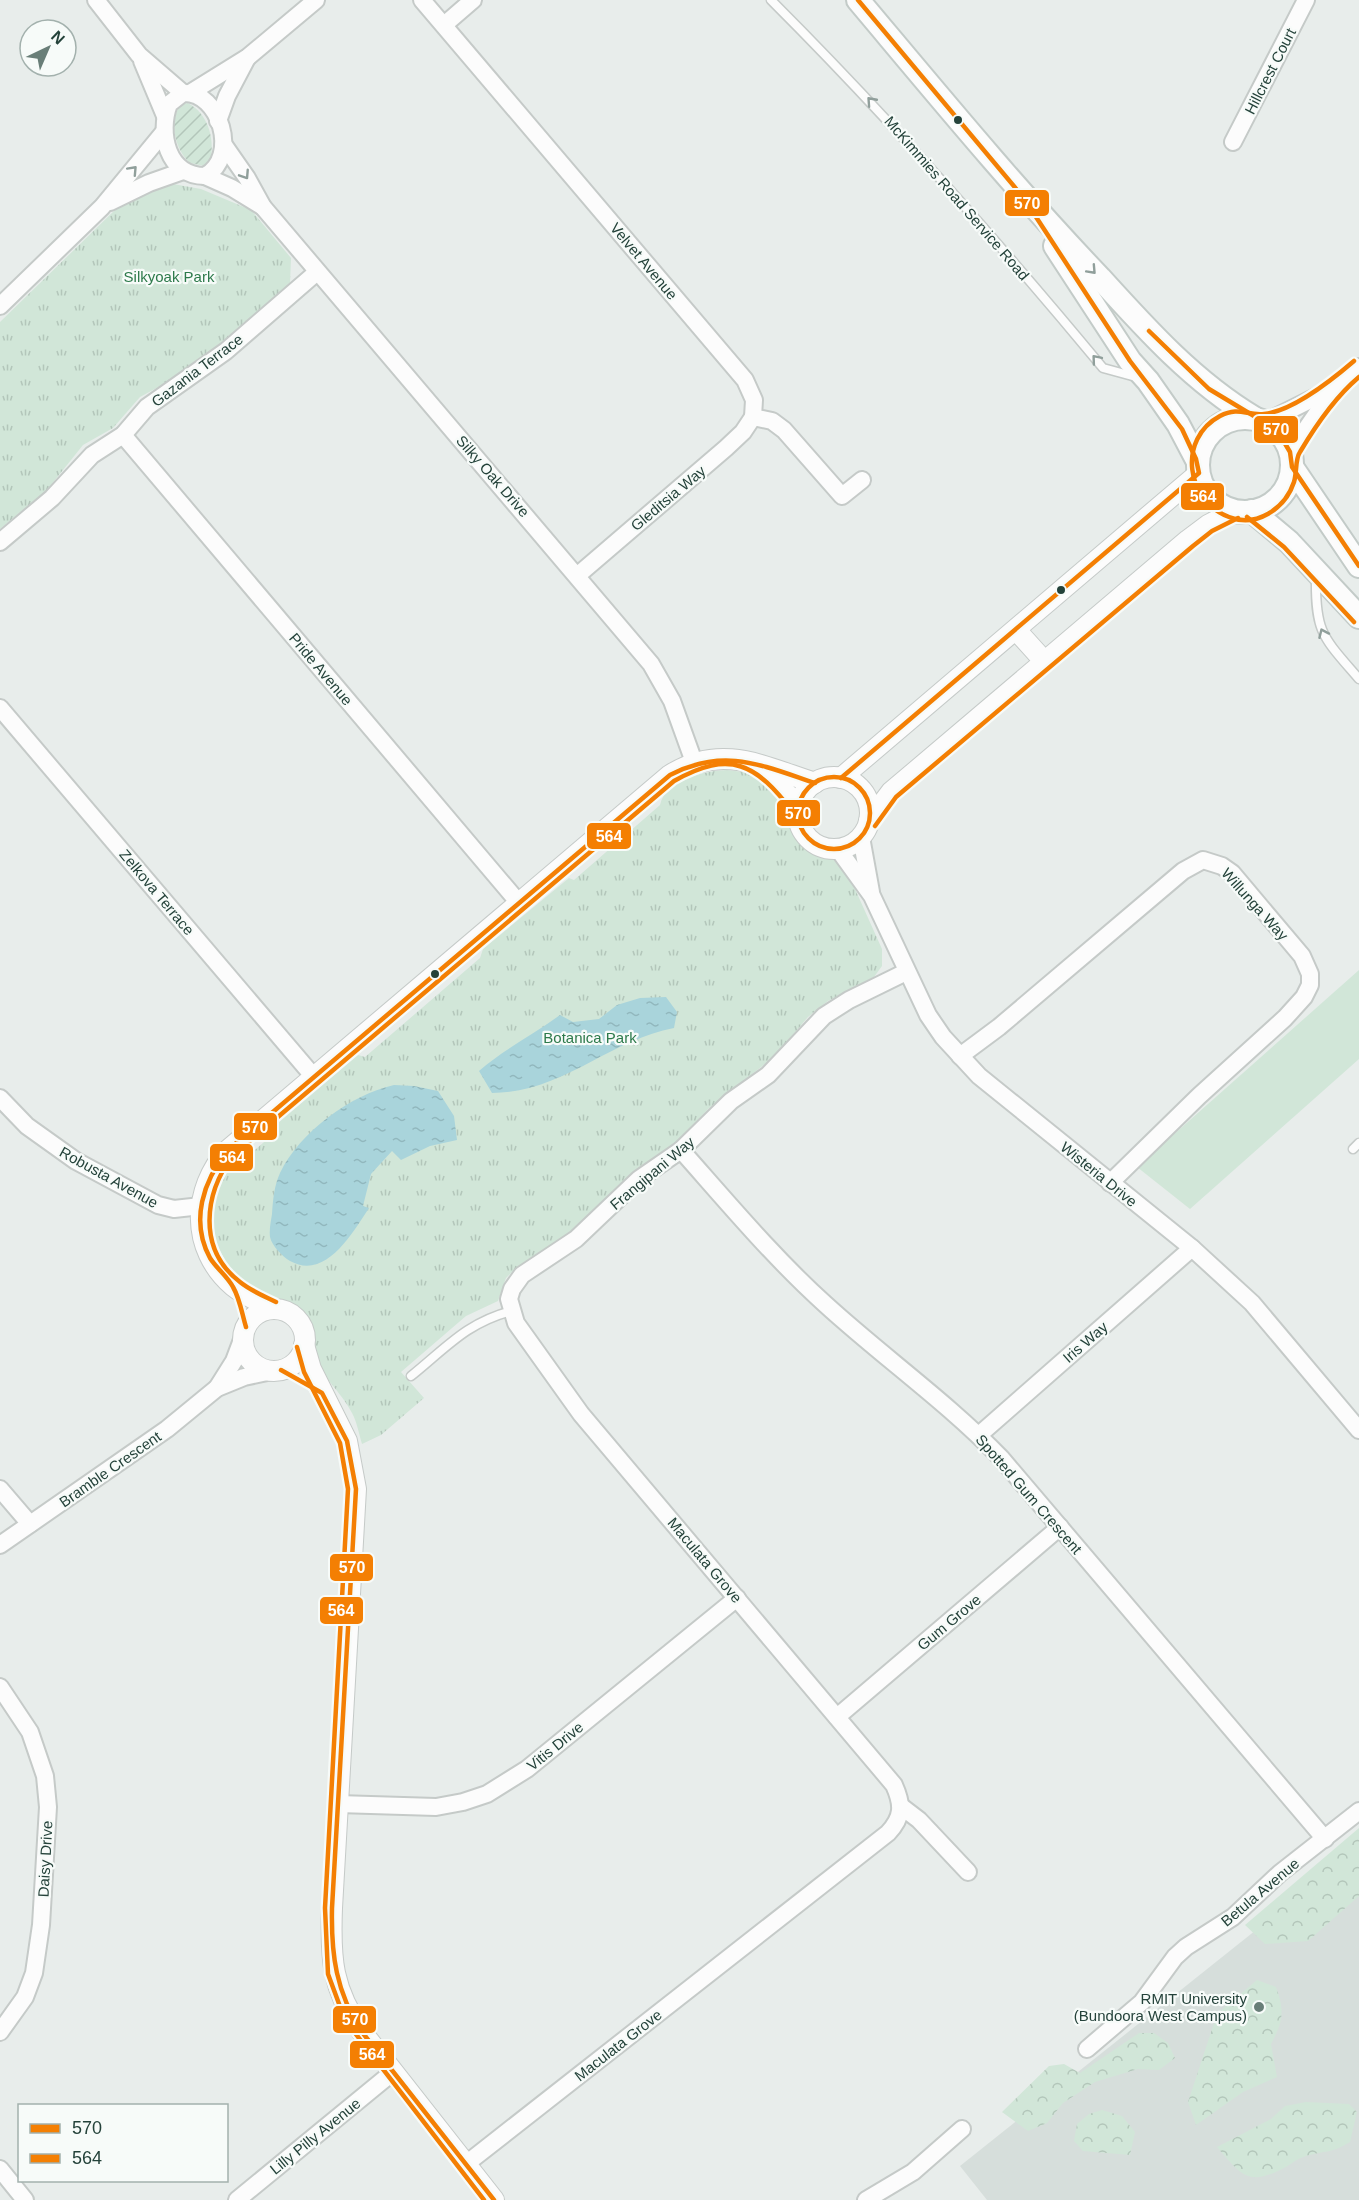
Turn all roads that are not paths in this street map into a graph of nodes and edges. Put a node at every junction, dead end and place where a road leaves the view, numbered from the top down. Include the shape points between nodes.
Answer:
1 (96, 0) edge
2 (316, 0) edge
3 (422, 0) edge
4 (473, 0) edge
5 (771, 0) edge
6 (858, 0) edge
7 (1306, 0) edge
8 (444, 25) junction
9 (139, 55) junction
10 (248, 57) junction
11 (187, 93) junction
12 (218, 121) junction
13 (164, 124) junction
14 (1233, 142) dead end
15 (224, 145) junction
16 (183, 171) junction
17 (205, 177) junction
18 (1023, 197) junction
19 (102, 207) junction
20 (263, 207) junction
21 (317, 272) junction
22 (0, 306) edge
23 (1359, 367) edge
24 (1148, 381) junction
25 (1336, 387) junction
26 (753, 417) junction
27 (1260, 420) junction
28 (123, 435) junction
29 (1291, 459) junction
30 (1198, 467) junction
31 (862, 480) dead end
32 (1244, 511) junction
33 (0, 542) edge
34 (1359, 566) edge
35 (1316, 571) junction
36 (578, 575) junction
37 (1359, 617) edge
38 (1017, 631) junction
39 (1045, 662) junction
40 (1359, 679) edge
41 (0, 708) edge
42 (694, 762) junction
43 (763, 767) junction
44 (841, 778) junction
45 (815, 783) junction
46 (799, 807) junction
47 (865, 829) junction
48 (837, 849) junction
49 (872, 896) junction
50 (519, 903) junction
51 (906, 972) junction
52 (960, 1056) junction
53 (314, 1077) junction
54 (0, 1098) edge
55 (681, 1150) junction
56 (1110, 1183) junction
57 (201, 1206) junction
58 (1192, 1248) junction
59 (233, 1286) junction
60 (273, 1309) junction
61 (511, 1311) junction
62 (244, 1332) junction
63 (304, 1345) junction
64 (277, 1370) junction
65 (411, 1376) dead end
66 (217, 1388) junction
67 (322, 1393) junction
68 (1359, 1430) edge
69 (979, 1435) junction
70 (0, 1489) edge
71 (30, 1524) junction
72 (1060, 1527) junction
73 (0, 1545) edge
74 (737, 1598) junction
75 (0, 1687) edge
76 (837, 1717) junction
77 (338, 1804) junction
78 (902, 1807) junction
79 (1359, 1811) edge
80 (1325, 1839) junction
81 (968, 1872) dead end
82 (0, 2032) edge
83 (1087, 2049) dead end
84 (393, 2072) junction
85 (962, 2129) dead end
86 (466, 2164) junction
87 (0, 2169) edge
88 (25, 2200) edge
89 (237, 2200) edge
90 (494, 2200) edge
91 (866, 2200) edge

1 - 9 street
2 - 10 street
3 - 8 street, Velvet Avenue
4 - 8 street
24 -> 5 lane, McKimmies Road Service Road via 1103,368 951,189
6 - 18 main road
7 - 14 street, Hillcrest Court
8 - 26 street, Velvet Avenue via 746,380 754,400
9 - 11 street
9 - 13 street
10 - 11 street
10 - 12 street
11 - 12 street via 207,103
11 - 13 street via 169,104
12 - 15 street
13 - 16 street via 170,154
19 -> 13 street
15 - 17 street via 218,167
15 -> 20 street, Silky Oak Drive
16 - 17 street
16 - 19 street
17 - 20 street, Silky Oak Drive
18 - 24 main road via 1130,360
18 -> 27 main road via 1158,340 1209,388
19 - 22 street
20 - 21 street, Silky Oak Drive
21 - 28 street, Gazania Terrace via 226,351 147,407
21 - 36 street, Silky Oak Drive
23 - 25 street
24 - 30 main road via 1178,424
25 - 27 street
25 - 29 street
26 - 31 street via 772,421 784,429 842,496
26 - 36 street, Gleditsia Way via 726,448
27 - 29 main road via 1277,430
27 - 30 main road via 1238,418 1210,432 1202,446
28 - 33 street, Gazania Terrace via 92,455 51,498
28 - 50 street, Pride Avenue
29 - 32 main road via 1288,482 1280,496 1267,506
29 - 34 main road
30 - 32 main road via 1208,493 1225,507
30 - 38 street
32 - 35 main road via 1289,542
32 - 39 street via 1208,525 1188,540
35 - 37 main road
40 -> 35 lane via 1326,640 1315,614
36 - 42 street, Silky Oak Drive via 662,680
38 - 39 street
38 - 44 street
39 - 47 street via 891,792
41 - 53 street, Zelkova Terrace
42 - 43 street via 729,758
42 - 50 street via 670,775
43 - 45 street
43 - 46 street
44 - 45 street
44 - 47 street via 861,789 870,810
45 - 46 street via 807,789
46 - 48 street via 801,829 808,838
47 - 48 street via 846,847
47 - 49 street, Wisteria Drive
48 - 49 street, Wisteria Drive
49 - 51 street, Wisteria Drive
50 - 53 street
51 - 52 street, Wisteria Drive via 928,1015
51 - 55 street, Frangipani Way via 824,1016 768,1075 731,1101
52 - 56 street, Wisteria Drive via 979,1077
52 - 56 street, Willunga Way via 1183,871 1203,860 1232,873 1302,956 1310,985 1285,1018
53 - 57 street via 218,1161 210,1173
54 - 57 street, Robusta Avenue via 27,1126 76,1161 158,1205 174,1209
55 - 61 street, Frangipani Way via 639,1179 576,1239 522,1275 512,1289
55 - 69 street, Spotted Gum Crescent via 794,1275
56 - 58 street, Wisteria Drive
57 - 59 street via 208,1254
58 - 68 street, Wisteria Drive via 1252,1303
58 - 69 street, Iris Way
59 - 60 street
59 - 62 street
60 - 62 street via 257,1314
60 - 63 street via 297,1320
61 - 65 lane via 473,1325
61 - 74 street, Maculata Grove via 581,1414
62 - 64 street via 244,1347 254,1364
62 - 66 street, Bramble Crescent via 234,1361
63 - 64 street via 296,1361
63 - 67 street
64 - 66 street, Bramble Crescent
64 - 67 street
66 - 71 street, Bramble Crescent via 167,1429
67 - 77 street via 347,1441 356,1489
69 - 72 street, Spotted Gum Crescent
70 - 71 street
71 - 73 street, Bramble Crescent
72 - 76 street, Gum Grove
72 - 80 street, Spotted Gum Crescent
74 - 76 street, Maculata Grove
74 - 77 street, Vitis Drive via 527,1768 487,1794 436,1807
75 - 82 street, Daisy Drive via 30,1732 45,1776 48,1807 34,1973 25,1997
76 - 78 street, Maculata Grove via 894,1785
77 - 84 street via 331,1930 334,1975 348,2012
78 - 81 street, Maculata Grove
78 - 86 street, Maculata Grove via 896,1825 888,1833
79 - 80 street, Betula Avenue
80 - 83 street, Betula Avenue via 1267,1884 1233,1917 1186,1947 1142,2002
84 - 86 street
84 - 89 street, Lilly Pilly Avenue
85 - 91 street via 913,2172
86 - 90 street
87 - 88 street

